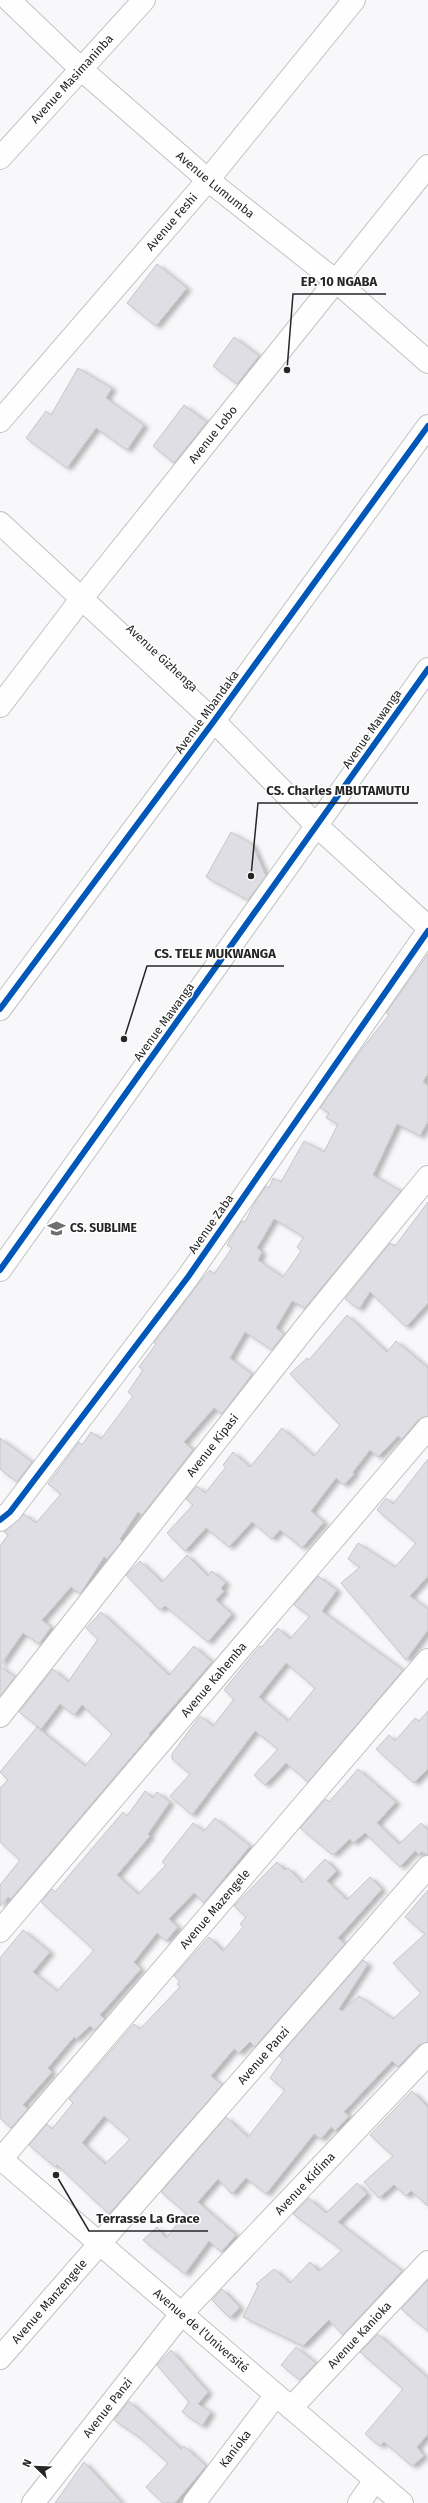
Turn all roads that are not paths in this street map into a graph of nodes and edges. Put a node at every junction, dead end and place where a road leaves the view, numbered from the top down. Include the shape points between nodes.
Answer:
1 (9, 0) edge
2 (144, 0) edge
3 (354, 0) edge
4 (82, 70) junction
5 (0, 158) edge
6 (428, 166) edge
7 (208, 180) junction
8 (337, 282) junction
9 (428, 362) edge
10 (0, 421) edge
11 (428, 426) edge
12 (0, 523) edge
13 (82, 598) junction
14 (428, 669) edge
15 (0, 706) edge
16 (214, 721) junction
17 (317, 826) junction
18 (428, 927) edge
19 (428, 931) edge
20 (0, 1009) edge
21 (428, 1177) edge
22 (0, 1270) edge
23 (428, 1428) edge
24 (0, 1520) edge
25 (428, 1660) edge
26 (0, 1716) edge
27 (428, 1867) edge
28 (0, 1931) edge
29 (428, 2054) edge
30 (1, 2158) edge
31 (100, 2245) junction
32 (428, 2262) edge
33 (182, 2313) junction
34 (0, 2358) edge
35 (283, 2401) junction
36 (375, 2480) junction
37 (34, 2503) edge
38 (194, 2503) edge
39 (359, 2503) edge
40 (402, 2503) edge

1 - 4 street, Avenue Lumumba
2 - 4 street, Avenue Masimaninba
3 - 7 street, Avenue Feshi
4 - 5 street, Avenue Masimaninba
4 - 7 street, Avenue Lumumba
6 - 8 street, Avenue Lobo
7 - 8 street, Avenue Lumumba
7 - 10 street, Avenue Feshi
8 - 9 street, Avenue Lumumba
8 - 13 street, Avenue Lobo
11 - 16 street, Avenue Mbandaka
12 - 13 street, Avenue Gizhenga
13 - 15 street, Avenue Lobo
13 - 16 street, Avenue Gizhenga
14 - 17 street, Avenue Mawanga
16 - 17 street, Avenue Gizhenga
16 - 20 street, Avenue Mbandaka
17 - 18 street, Avenue Gizhenga
17 - 22 street, Avenue Mawanga
19 - 24 street, Avenue Zaba via 188,1277 10,1512
21 - 26 street, Avenue Kipasi via 308,1324
23 - 28 street, Avenue Kahemba
25 - 30 street, Avenue Mazengele
27 - 31 street, Avenue Panzi
29 - 33 street, Avenue Kidima
30 - 31 street, Avenue de l’Université
31 - 33 street, Avenue de l’Université
31 - 34 street, Avenue Manzengele
32 - 35 street, Avenue Kanioka
33 - 35 street, Avenue de l’Université
33 - 37 street, Avenue Panzi
35 - 36 street, Avenue de l’Université
35 - 38 street, Kanioka
36 - 39 street
36 - 40 street, Avenue de l’Université

